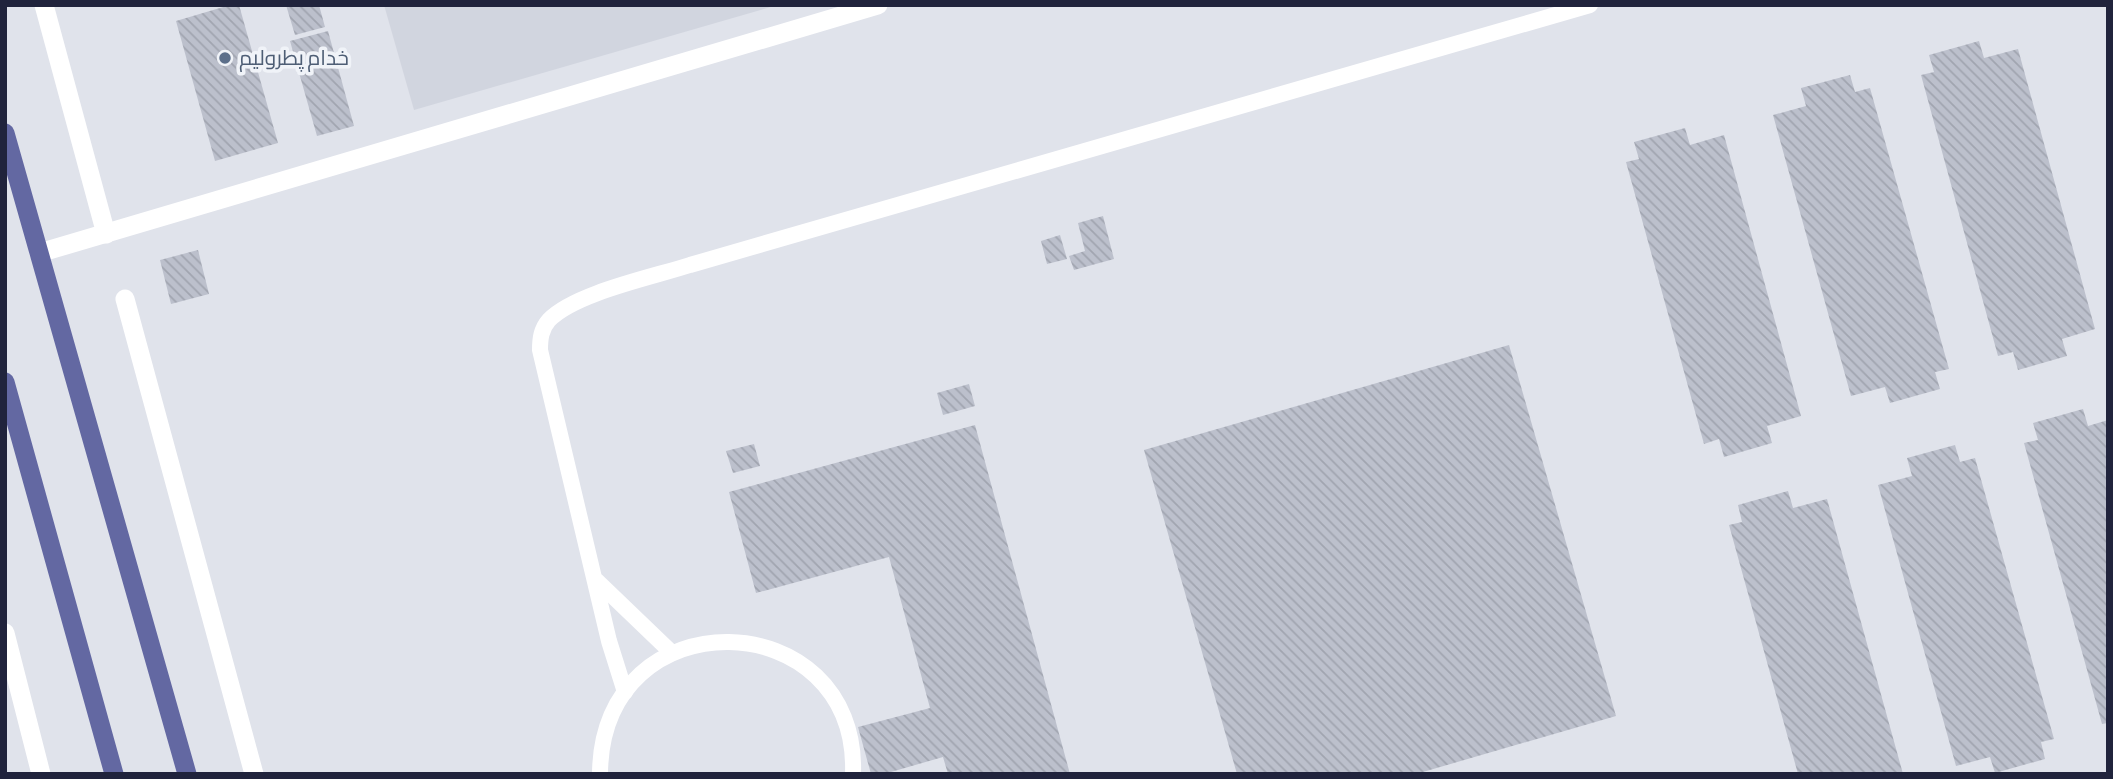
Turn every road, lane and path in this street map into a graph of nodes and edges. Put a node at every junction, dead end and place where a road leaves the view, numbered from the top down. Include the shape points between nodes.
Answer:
1 (44, 5) edge
2 (878, 5) edge
3 (1590, 5) edge
4 (5, 133) edge
5 (106, 234) junction
6 (39, 253) junction
7 (125, 299) dead end
8 (5, 382) edge
9 (597, 581) junction
10 (5, 633) edge
11 (672, 653) junction
12 (625, 692) junction
13 (41, 774) edge
14 (114, 774) edge
15 (187, 774) edge
16 (254, 774) edge
17 (600, 774) edge
18 (853, 774) edge

1 - 5 street
2 - 5 street
3 - 9 lane via 574,301 548,321 540,334 540,350
4 - 6 main road
5 - 6 street
6 - 15 main road
7 - 16 street
8 - 14 main road
9 - 11 lane
9 - 12 lane
10 - 13 street
11 - 12 lane via 646,670
11 - 18 lane via 720,640 769,648 792,659 829,691 842,713 850,736
12 - 17 lane via 605,733

